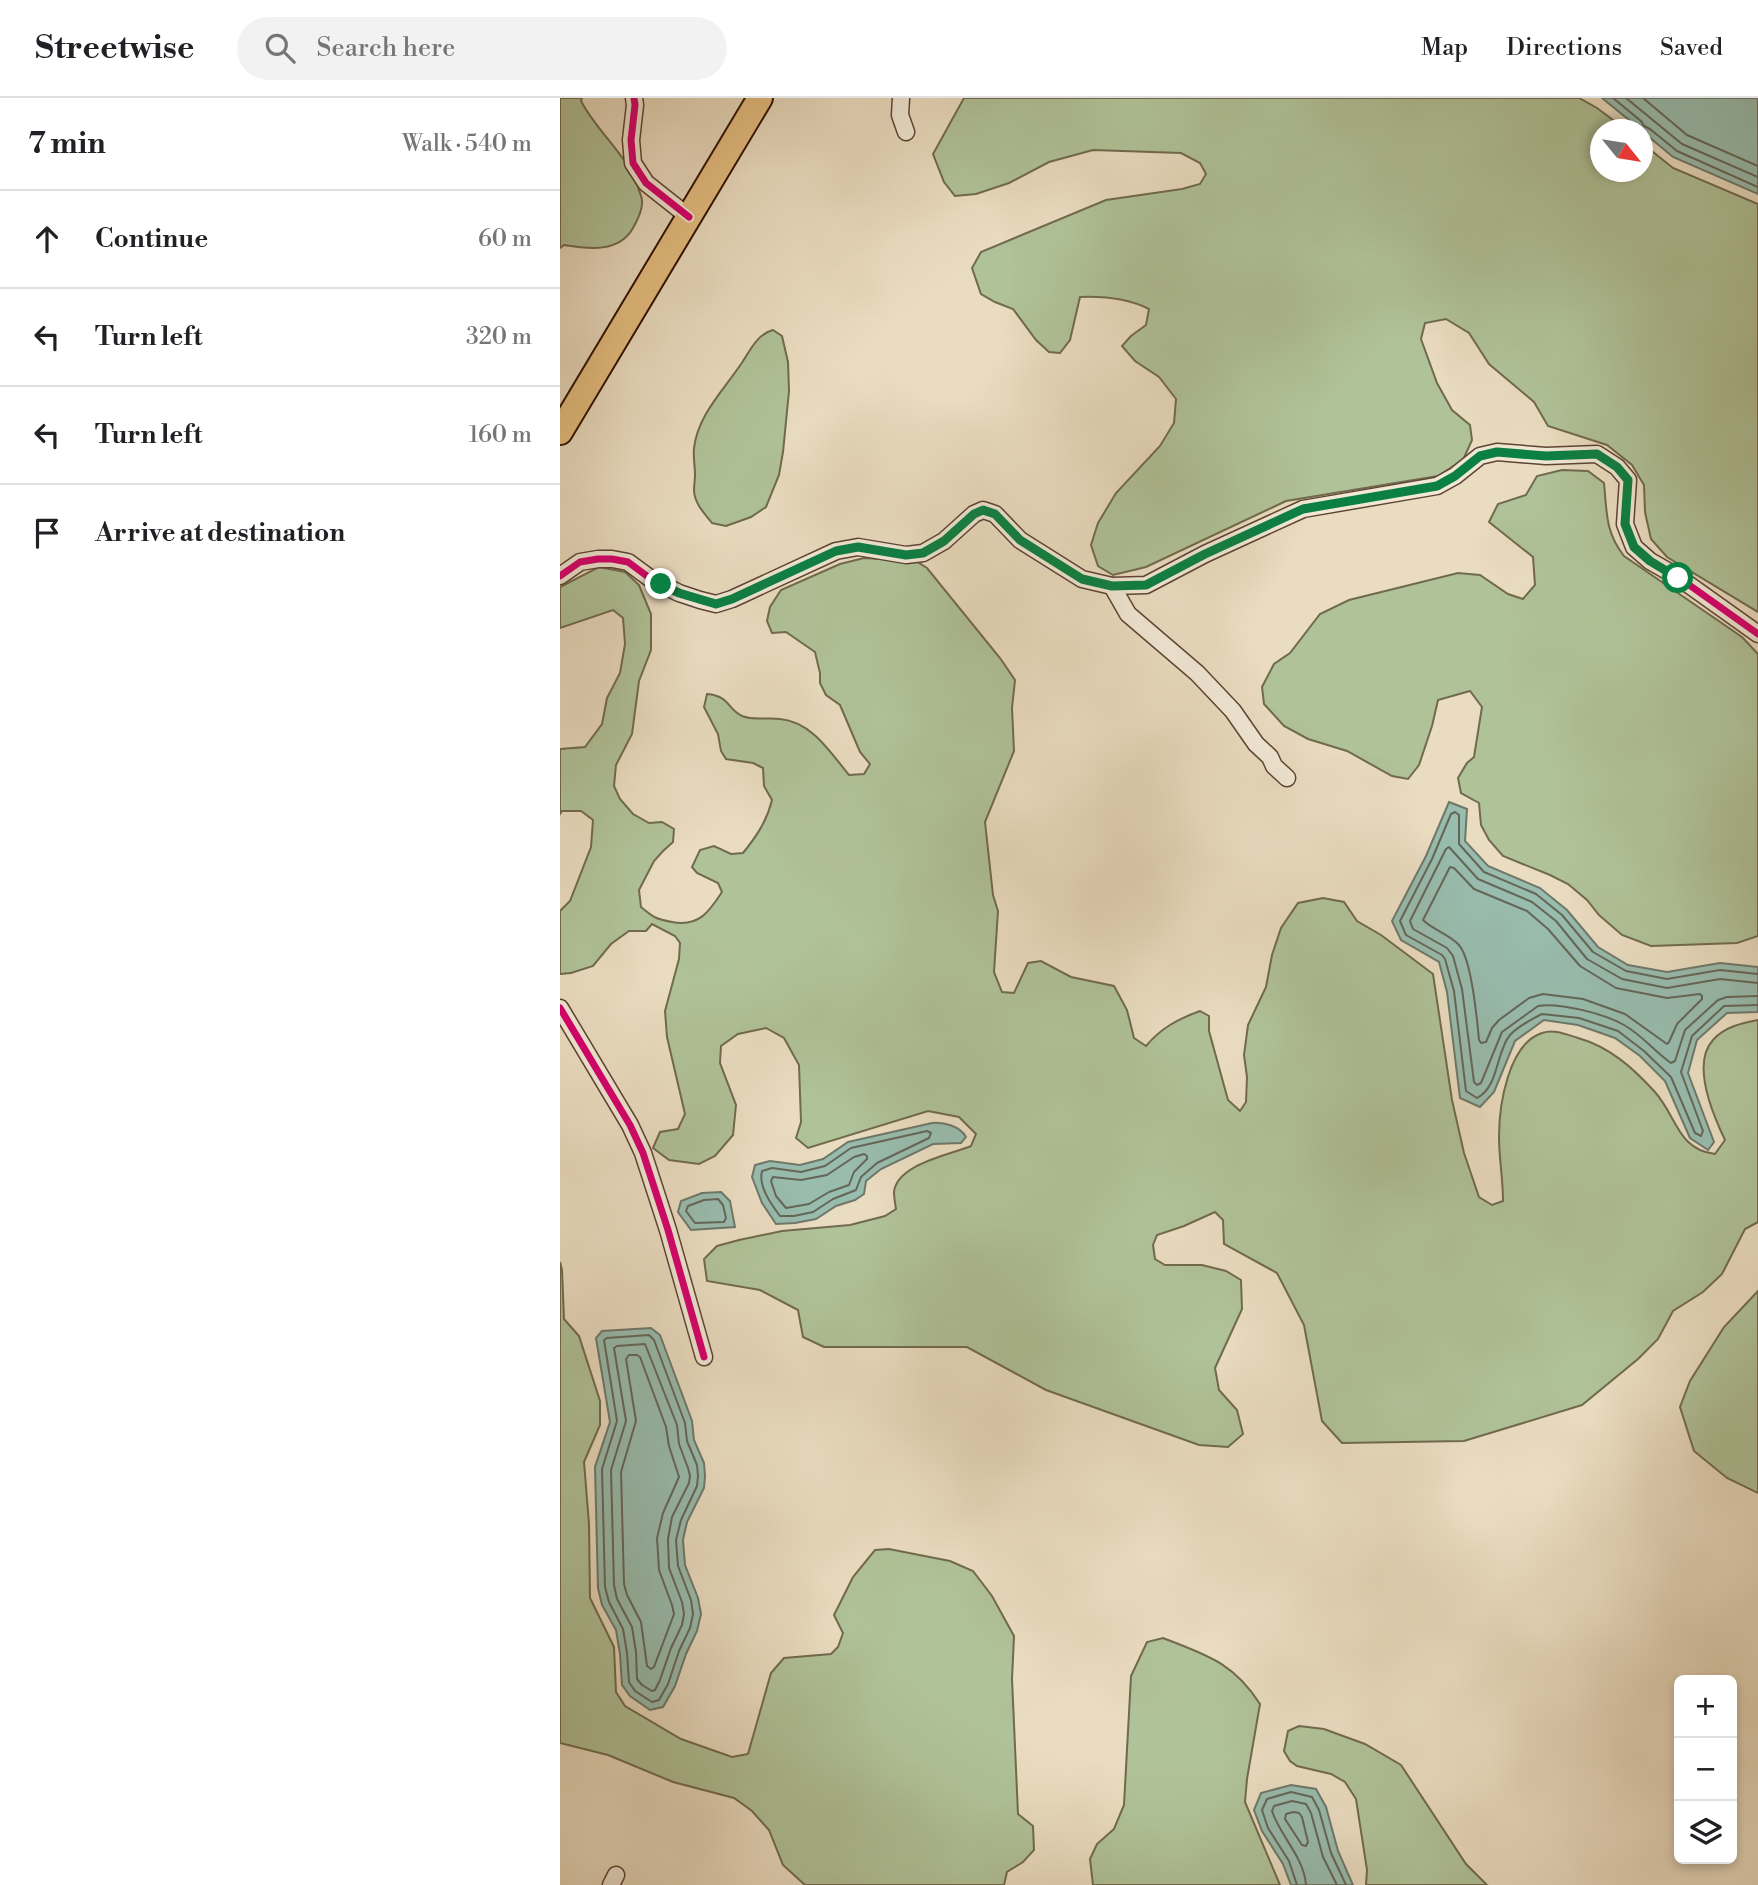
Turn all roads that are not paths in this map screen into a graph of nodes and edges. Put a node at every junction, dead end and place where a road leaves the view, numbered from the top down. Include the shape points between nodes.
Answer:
1 (634, 98) edge
2 (760, 98) edge
3 (901, 98) edge
4 (906, 132) dead end
5 (689, 217) junction
6 (560, 432) edge
7 (560, 576) edge
8 (1112, 586) junction
9 (1758, 634) edge
10 (1287, 778) dead end
11 (560, 1008) edge
12 (704, 1357) dead end

1 - 5 street via 633,163 646,183
2 - 5 main road
3 - 4 street
5 - 6 main road
7 - 8 street via 580,562 612,559 628,562 679,593 716,604 836,551 858,547 906,555 923,553 983,510 995,514 1020,540 1082,579
8 - 9 street via 1146,585 1303,509 1437,486 1480,456 1497,452 1597,454 1628,480 1625,524 1634,547
8 - 10 street via 1128,614 1197,673
11 - 12 street via 643,1153

